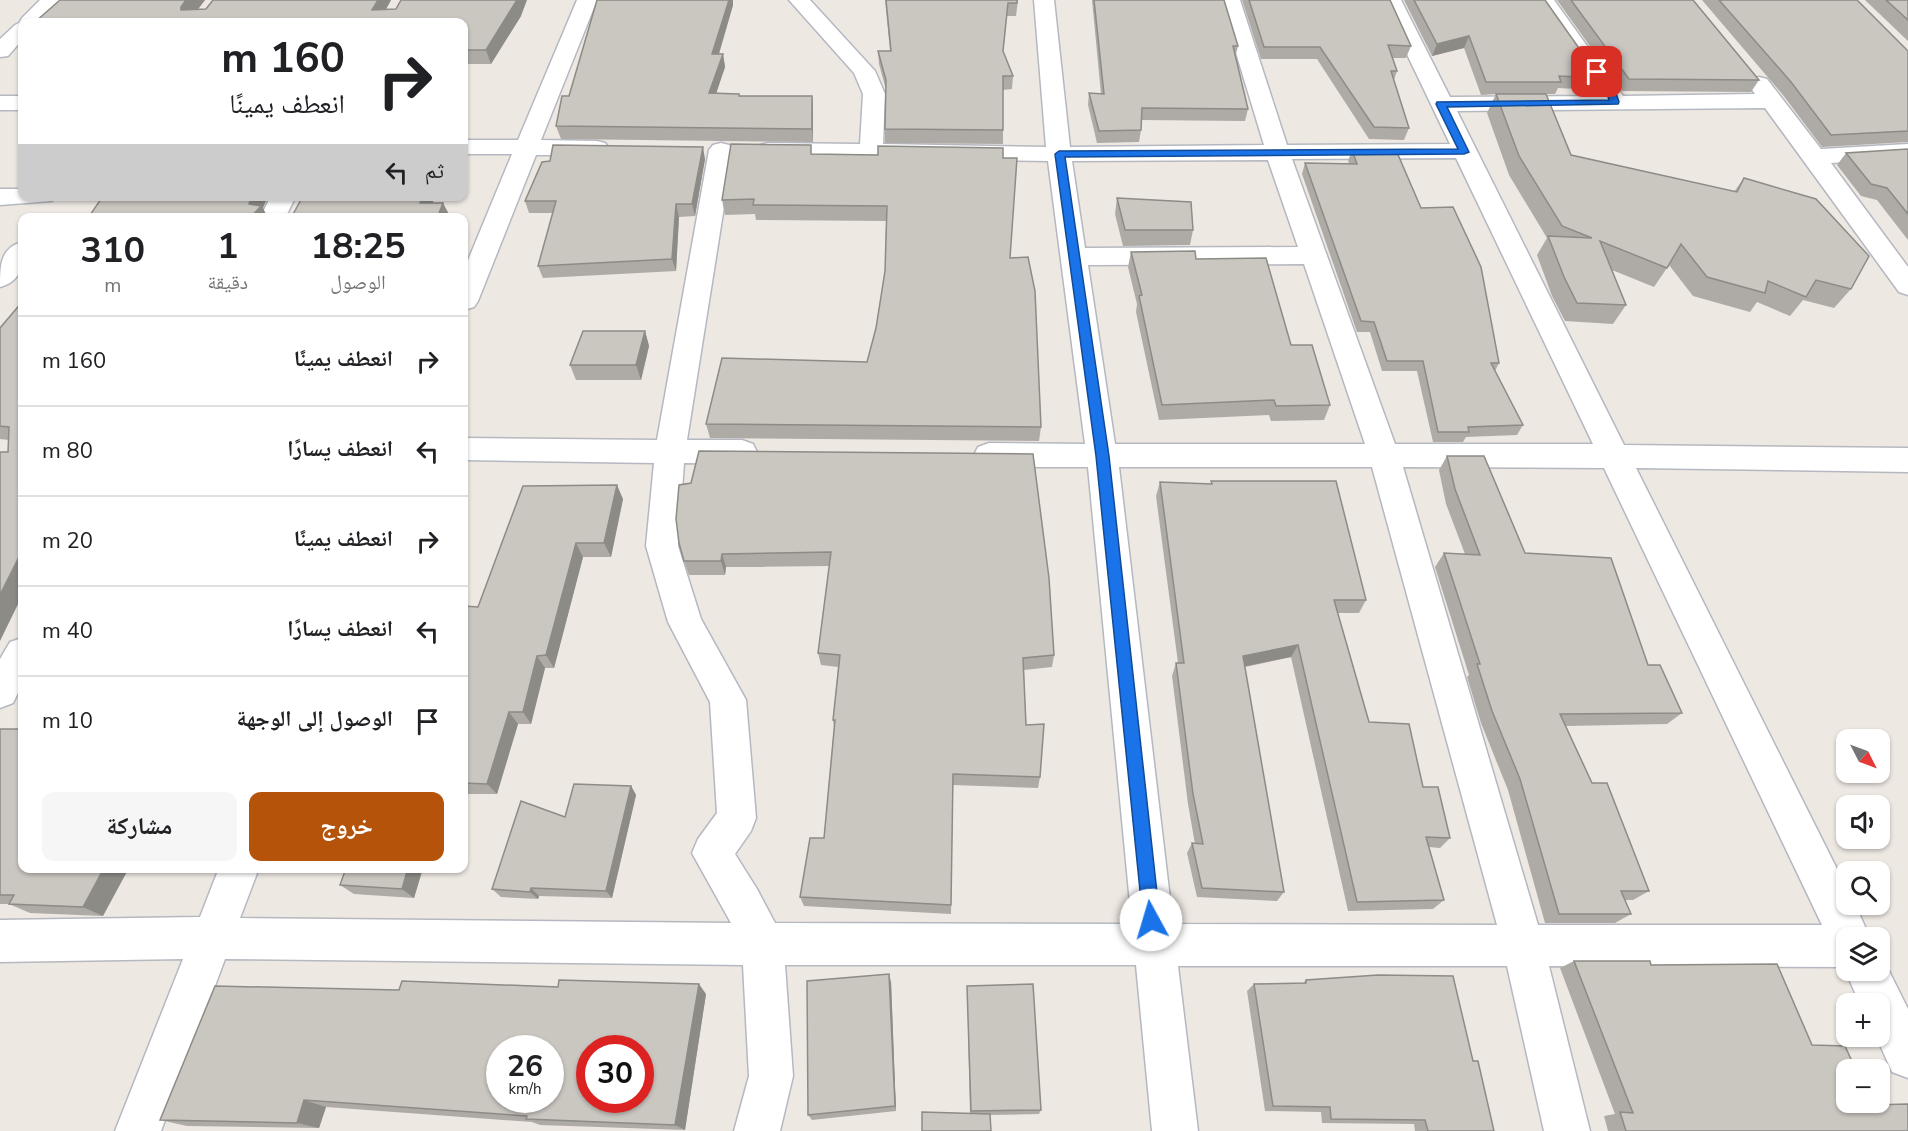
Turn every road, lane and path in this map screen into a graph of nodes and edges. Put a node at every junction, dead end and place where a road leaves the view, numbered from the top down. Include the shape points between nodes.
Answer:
1 (52, 0) edge
2 (587, 0) edge
3 (799, 0) edge
4 (1044, 0) edge
5 (1230, 0) edge
6 (1391, 0) edge
7 (1544, 0) edge
8 (33, 18) edge
9 (18, 33) edge
10 (0, 51) edge
11 (1743, 64) edge
12 (1773, 101) junction
13 (1614, 102) junction
14 (0, 103) edge
15 (18, 103) edge
16 (1441, 104) junction
17 (468, 147) edge
18 (525, 147) junction
19 (617, 148) edge
20 (871, 151) junction
21 (1908, 151) edge
22 (1464, 152) junction
23 (1278, 153) junction
24 (1059, 154) junction
25 (1814, 157) junction
26 (0, 197) edge
27 (18, 197) edge
28 (62, 201) edge
29 (53, 213) edge
30 (18, 255) edge
31 (1314, 255) junction
32 (1074, 257) junction
33 (0, 278) edge
34 (1908, 286) edge
35 (468, 291) edge
36 (468, 449) edge
37 (670, 451) junction
38 (772, 452) edge
39 (959, 454) edge
40 (1102, 456) junction
41 (1384, 456) junction
42 (1616, 456) junction
43 (1908, 460) edge
44 (18, 660) edge
45 (0, 692) edge
46 (237, 873) edge
47 (1845, 927) edge
48 (212, 938) junction
49 (0, 941) edge
50 (1154, 943) junction
51 (763, 944) junction
52 (1836, 946) edge
53 (1524, 947) junction
54 (1871, 981) edge
55 (1908, 1056) edge
56 (138, 1131) edge
57 (757, 1131) edge
58 (1175, 1131) edge
59 (1567, 1131) edge

1 - 8 street
2 - 18 street
3 - 20 street via 864,71 874,94
4 - 24 street
5 - 23 street
6 - 16 street
7 - 13 street via 1610,90
9 - 10 street
11 - 12 street
12 - 13 street
12 - 25 street
13 - 16 street
14 - 15 street
16 - 22 street
17 - 18 street
18 - 19 street
18 - 35 street
20 - 24 street
20 - 37 street via 710,150
21 - 25 street
22 - 23 street
22 - 42 street
23 - 24 street
23 - 31 street
24 - 32 street
25 - 34 street
26 - 27 street
28 - 29 street
30 - 33 street
31 - 32 street
31 - 41 street
32 - 40 street
36 - 37 street
37 - 38 street
37 - 51 street via 662,546 685,622 728,700 737,818 712,854
39 - 40 street
40 - 41 street
40 - 50 street
41 - 42 street
41 - 53 street
42 - 43 street
42 - 47 street
44 - 45 street
46 - 48 street
48 - 49 street
48 - 51 street
48 - 56 street
50 - 51 street
50 - 53 street
50 - 58 street
51 - 57 street via 771,1076
52 - 53 street
53 - 59 street
54 - 55 street

